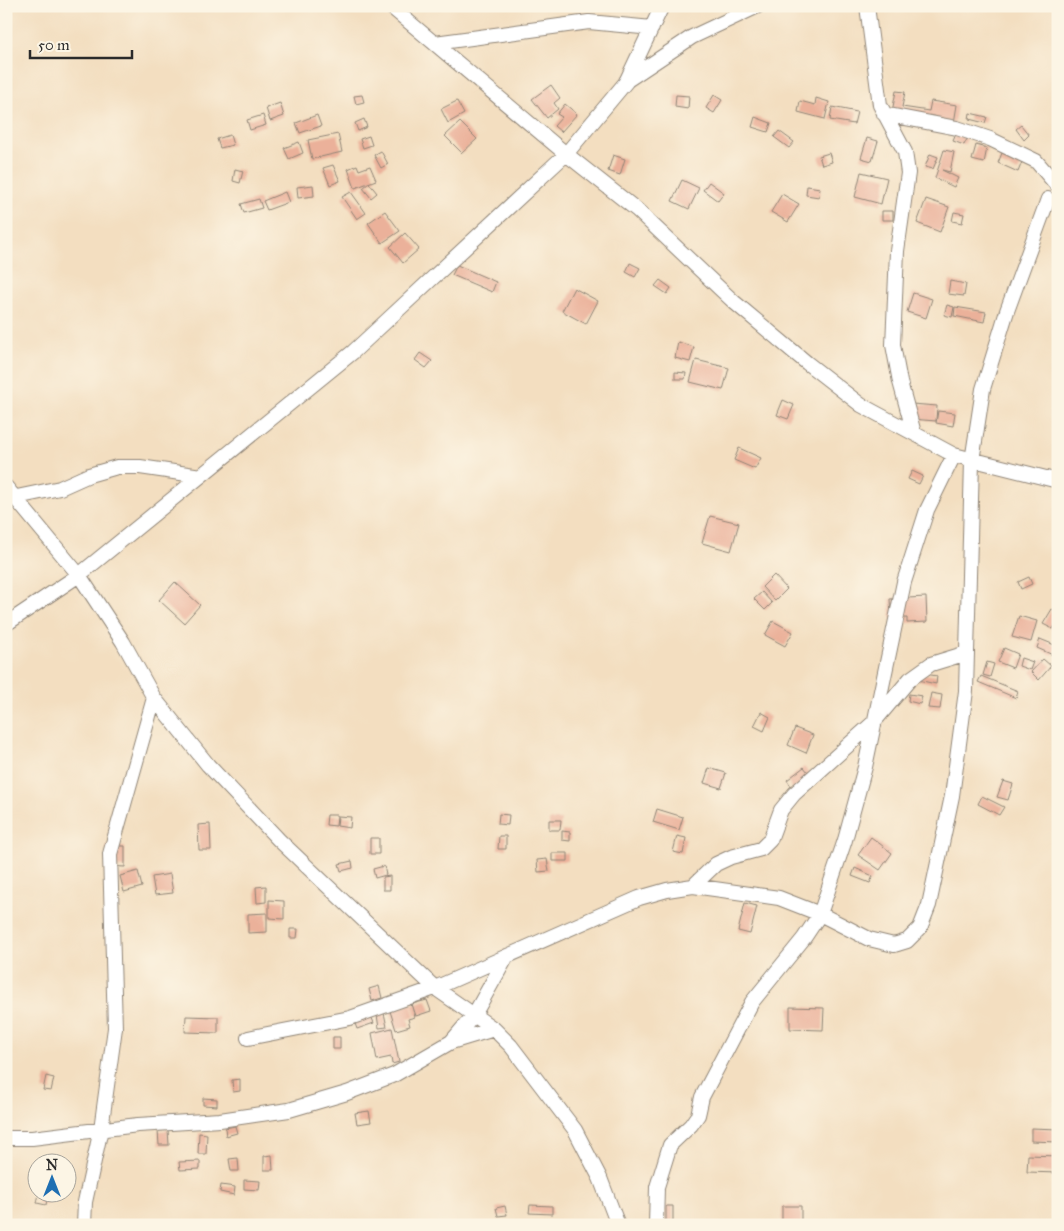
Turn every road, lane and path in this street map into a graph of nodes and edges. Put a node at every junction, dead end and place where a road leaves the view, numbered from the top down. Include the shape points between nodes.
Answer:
1 (390, 6) edge
2 (662, 6) edge
3 (758, 6) edge
4 (867, 6) edge
5 (652, 28) junction
6 (435, 43) junction
7 (626, 82) junction
8 (884, 114) junction
9 (566, 154) junction
10 (1056, 179) edge
11 (1053, 202) edge
12 (914, 433) junction
13 (954, 455) junction
14 (972, 461) junction
15 (201, 476) junction
16 (1058, 481) edge
17 (9, 495) edge
18 (79, 575) junction
19 (6, 624) edge
20 (967, 653) junction
21 (154, 698) junction
22 (873, 723) junction
23 (693, 886) junction
24 (820, 914) junction
25 (507, 956) junction
26 (434, 988) junction
27 (474, 1015) junction
28 (494, 1029) junction
29 (248, 1038) dead end
30 (451, 1042) junction
31 (101, 1129) junction
32 (6, 1138) edge
33 (84, 1225) edge
34 (618, 1225) edge
35 (656, 1225) edge

1 - 6 street
2 - 5 street
3 - 7 street via 692,37
4 - 8 street via 877,94
5 - 6 street via 589,22
5 - 7 street
6 - 9 street
7 - 9 street
8 - 10 street via 956,128 990,140 1036,161
8 - 12 street via 905,152 908,173 897,251 893,345
9 - 12 street via 637,210 734,302 807,363 862,405
9 - 15 street via 353,352
10 - 11 street
11 - 14 street via 1007,311 983,389
12 - 13 street
13 - 14 street
13 - 22 street via 928,510 904,582
14 - 16 street
14 - 20 street
15 - 17 street via 117,467 88,475 60,488
15 - 18 street
17 - 18 street
18 - 19 street
18 - 21 street via 123,642
20 - 22 street via 931,664 910,679
20 - 24 street via 966,691 952,796 929,905 920,928 907,941 894,945 869,939
21 - 26 street via 208,765 279,840
21 - 31 street via 110,854 115,1028
22 - 23 street via 794,794 781,810 770,840 761,849 716,864
22 - 24 street via 845,840
23 - 24 street via 779,898
23 - 25 street via 639,898
24 - 35 street via 752,1002 702,1098 698,1115 670,1145 657,1187
25 - 26 street
25 - 27 street
26 - 27 street
26 - 29 street via 350,1018
27 - 28 street
27 - 30 street
28 - 30 street
28 - 34 street via 526,1064 574,1130 600,1178
30 - 31 street via 394,1075 289,1110 220,1120
31 - 32 street
31 - 33 street via 85,1202

